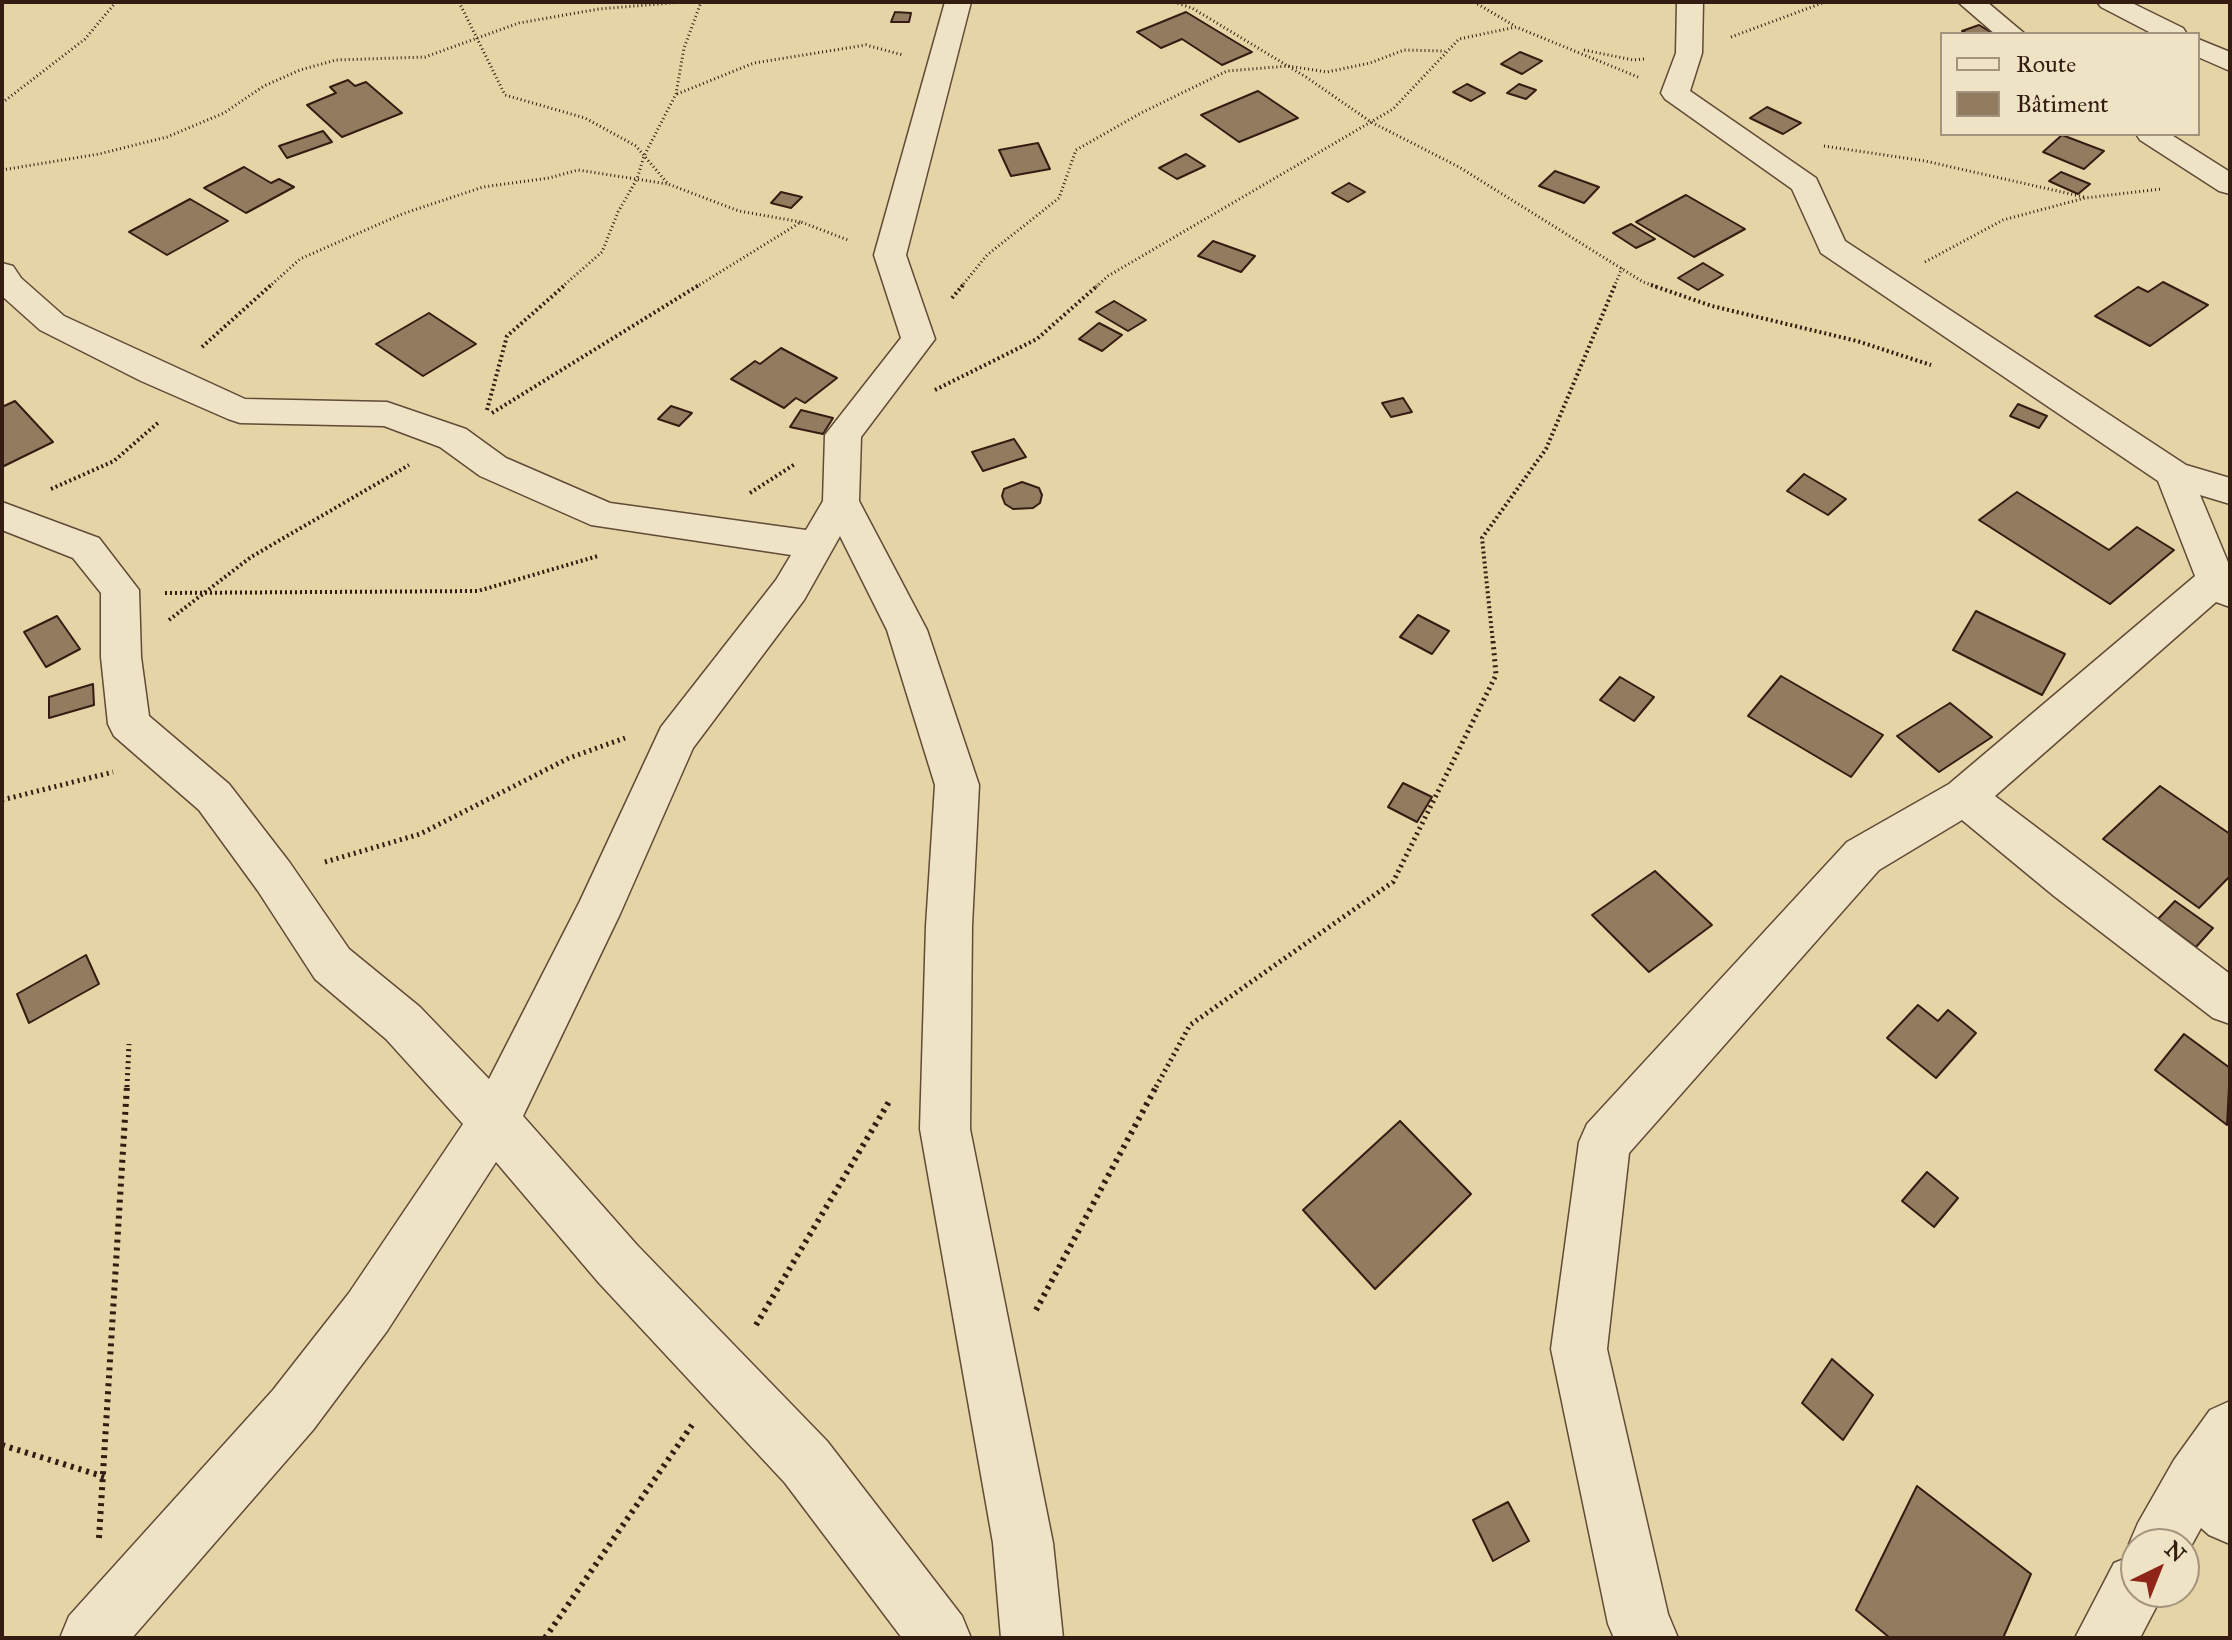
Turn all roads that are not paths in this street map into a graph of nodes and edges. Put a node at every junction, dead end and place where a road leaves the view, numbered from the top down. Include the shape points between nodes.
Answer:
1 (958, 2) edge
2 (1690, 2) edge
3 (1971, 2) edge
4 (2110, 2) edge
5 (2009, 32) edge
6 (2170, 32) edge
7 (2200, 48) edge
8 (2230, 63) edge
9 (2153, 136) edge
10 (2230, 185) edge
11 (2, 273) edge
12 (2173, 474) junction
13 (2230, 491) edge
14 (841, 501) junction
15 (21, 505) edge
16 (815, 545) junction
17 (2223, 586) edge
18 (1964, 797) junction
19 (2230, 1002) edge
20 (494, 1121) junction
21 (2230, 1430) edge
22 (2212, 1497) edge
23 (2177, 1528) edge
24 (2123, 1608) edge
25 (91, 1638) edge
26 (940, 1638) edge
27 (1032, 1638) edge
28 (1647, 1638) edge
29 (2106, 1638) edge

1 - 14 street via 890,255 918,339 843,435
2 - 12 street via 1689,53 1675,93 1805,184 1832,246
3 - 5 street
4 - 6 street
7 - 8 street
9 - 10 street
11 - 16 street via 52,323 240,411 387,414 453,438 493,467 604,516
12 - 13 street
12 - 17 street
14 - 16 street
14 - 27 street via 907,630 957,785 945,1129 1023,1543
15 - 20 street via 86,548 120,590 129,724 214,797 332,964 403,1023
16 - 20 street via 790,590 676,739
17 - 18 street
18 - 19 street
18 - 28 street via 1863,856 1605,1142 1579,1349 1639,1624
20 - 25 street via 368,1312 293,1410
20 - 26 street via 618,1264 806,1462
21 - 22 street
22 - 23 street
24 - 29 street

